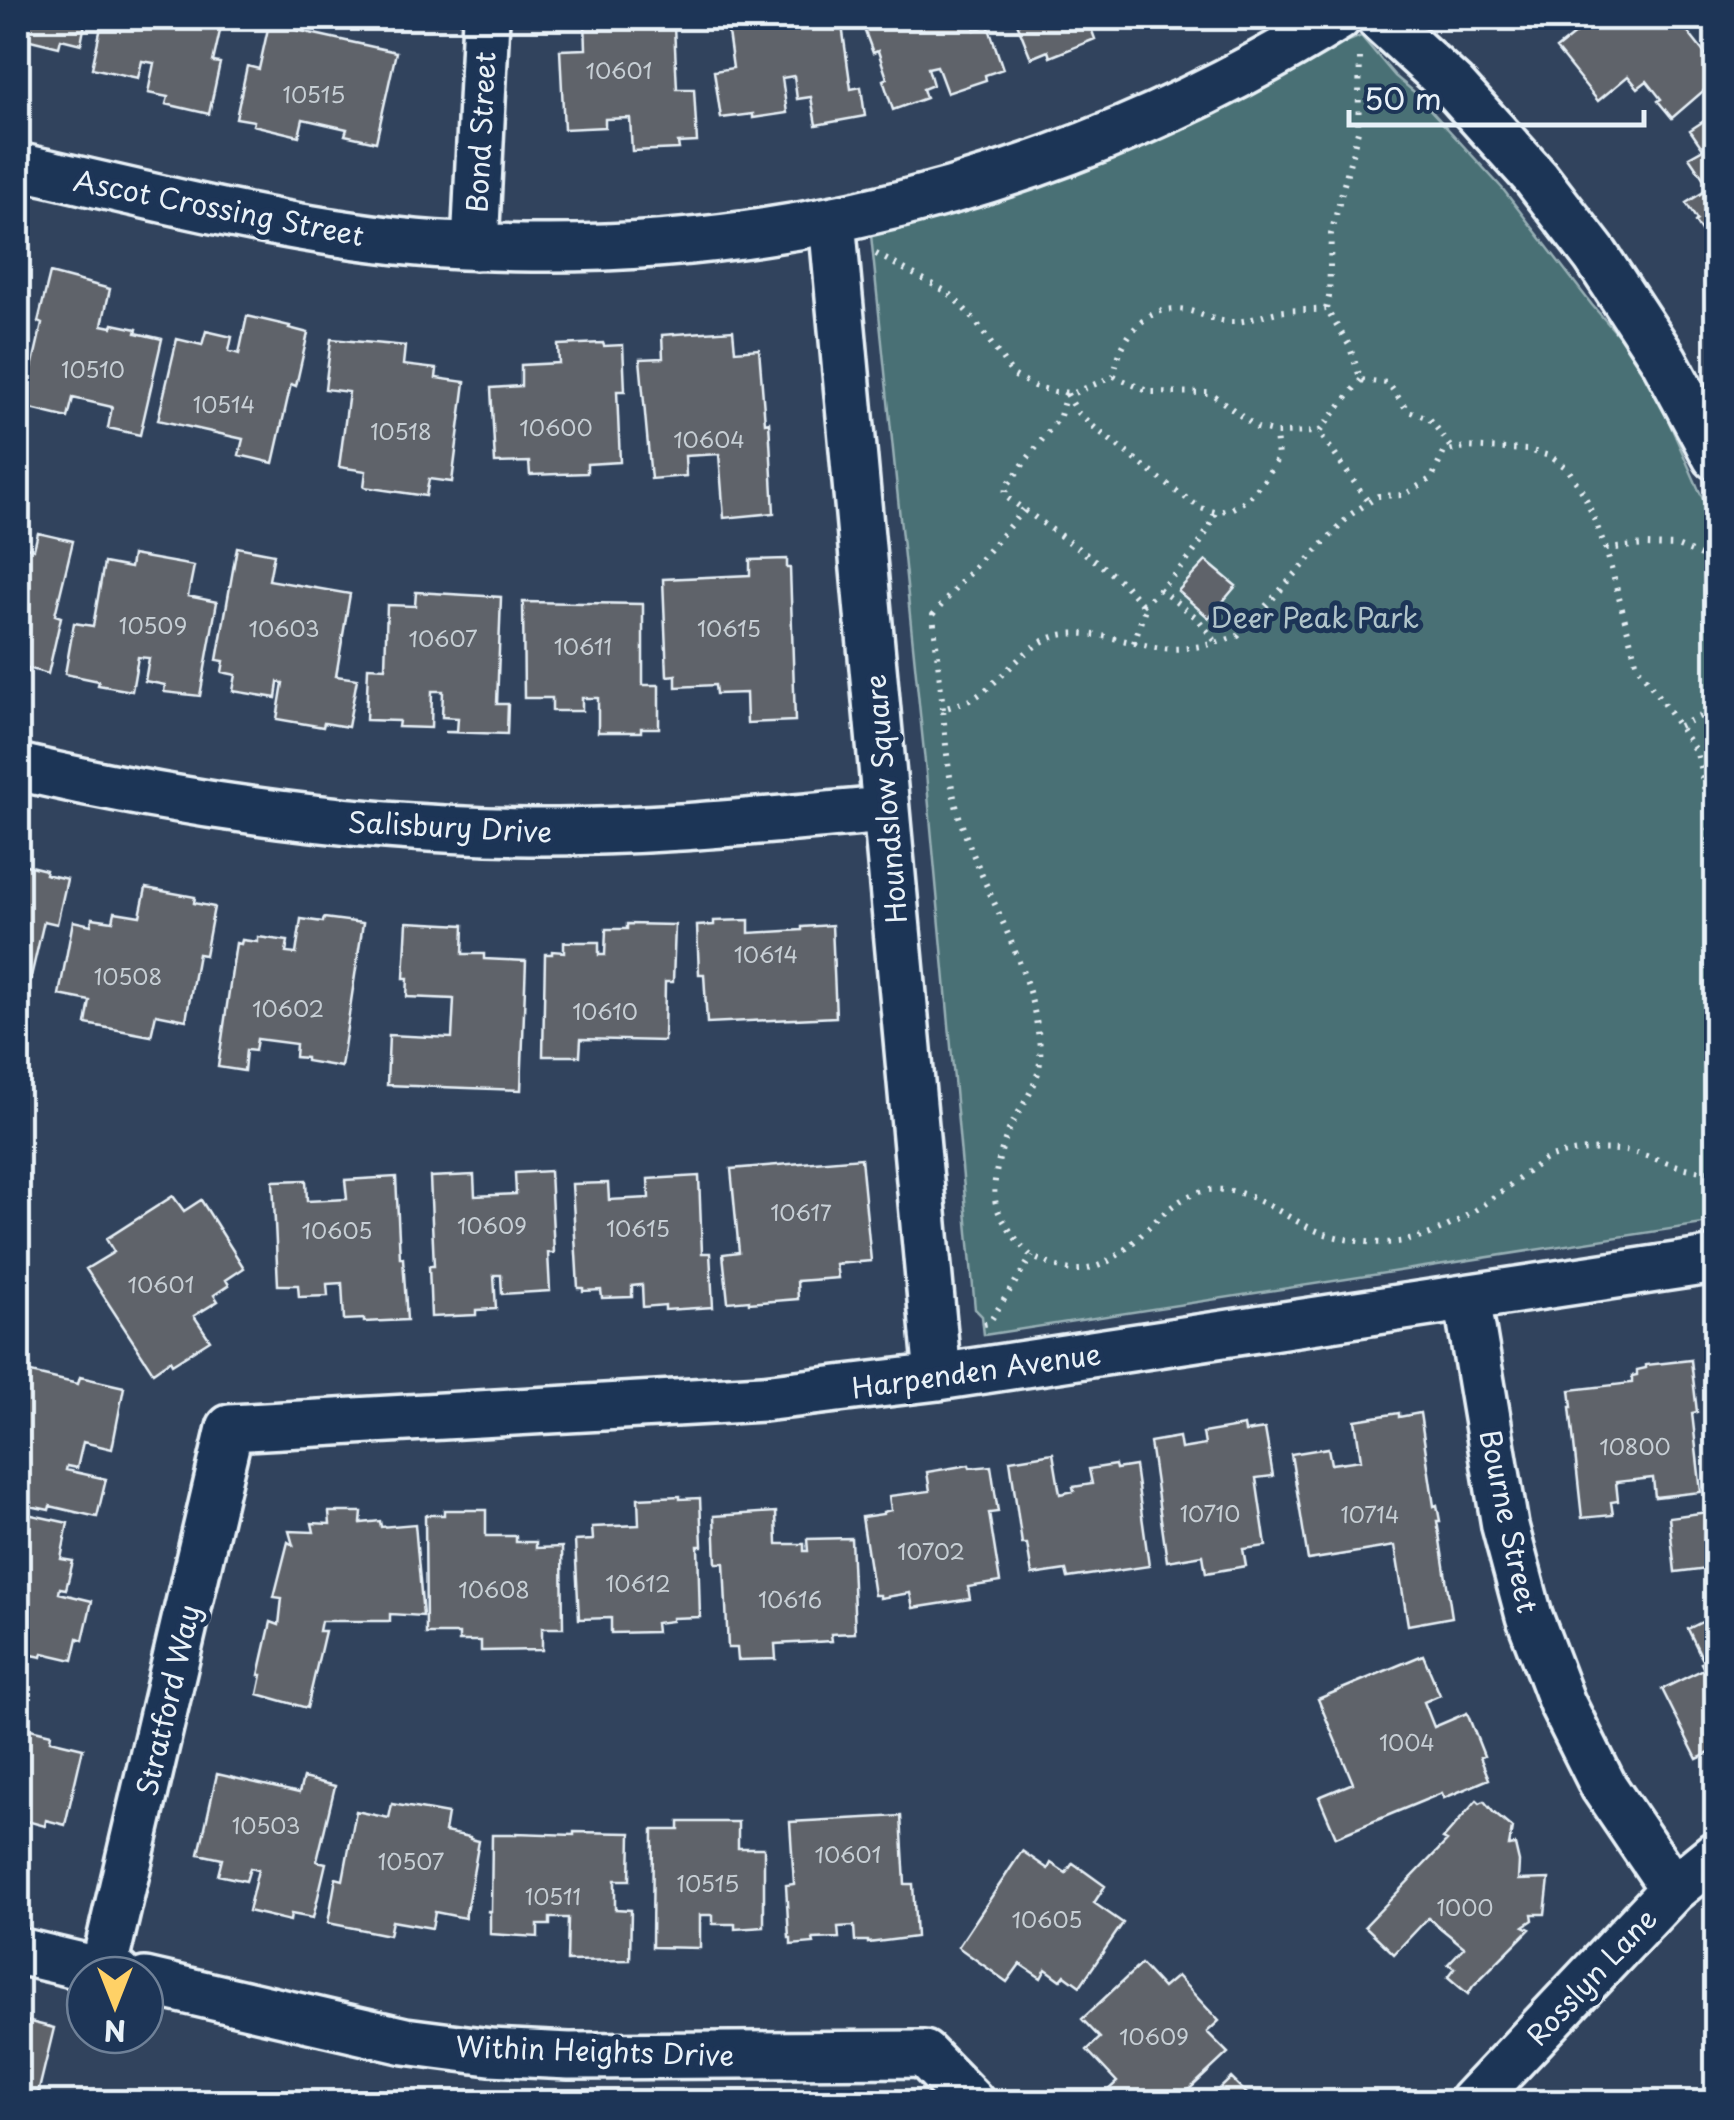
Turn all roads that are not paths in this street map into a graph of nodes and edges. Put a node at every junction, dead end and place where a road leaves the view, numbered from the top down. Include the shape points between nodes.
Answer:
1 (486, 18) edge
2 (1359, 30) edge
3 (18, 166) edge
4 (832, 226) junction
5 (475, 247) junction
6 (1716, 457) edge
7 (18, 766) edge
8 (886, 810) junction
9 (1716, 1260) edge
10 (1467, 1298) junction
11 (938, 1378) junction
12 (230, 1428) joint
13 (1716, 1854) edge
14 (1673, 1889) junction
15 (18, 1951) edge
16 (126, 1955) edge
17 (65, 1962) edge
18 (165, 1986) edge
19 (971, 2102) edge
20 (1472, 2102) edge

1 - 5 street, Bond Street
2 - 4 street, Ascot Crossing Street via 1032,166
2 - 6 street via 1453,86 1536,178 1664,360
3 - 5 street, Ascot Crossing Street via 274,224
4 - 5 street, Ascot Crossing Street via 592,248
4 - 8 street, Houndslow Square
7 - 8 street, Salisbury Drive via 233,809 381,826 675,828
8 - 11 street, Houndslow Square
9 - 10 street, Harpenden Avenue
10 - 11 street, Harpenden Avenue
10 - 14 street, Bourne Street via 1505,1526 1529,1616 1604,1787
11 - 12 street, Harpenden Avenue via 763,1398
12 - 16 street, Stratford Way
13 - 14 street, Rosslyn Lane
14 - 20 street, Rosslyn Lane
15 - 17 street, Within Heights Drive
18 - 19 street, Within Heights Drive via 405,2041 490,2052 924,2054

